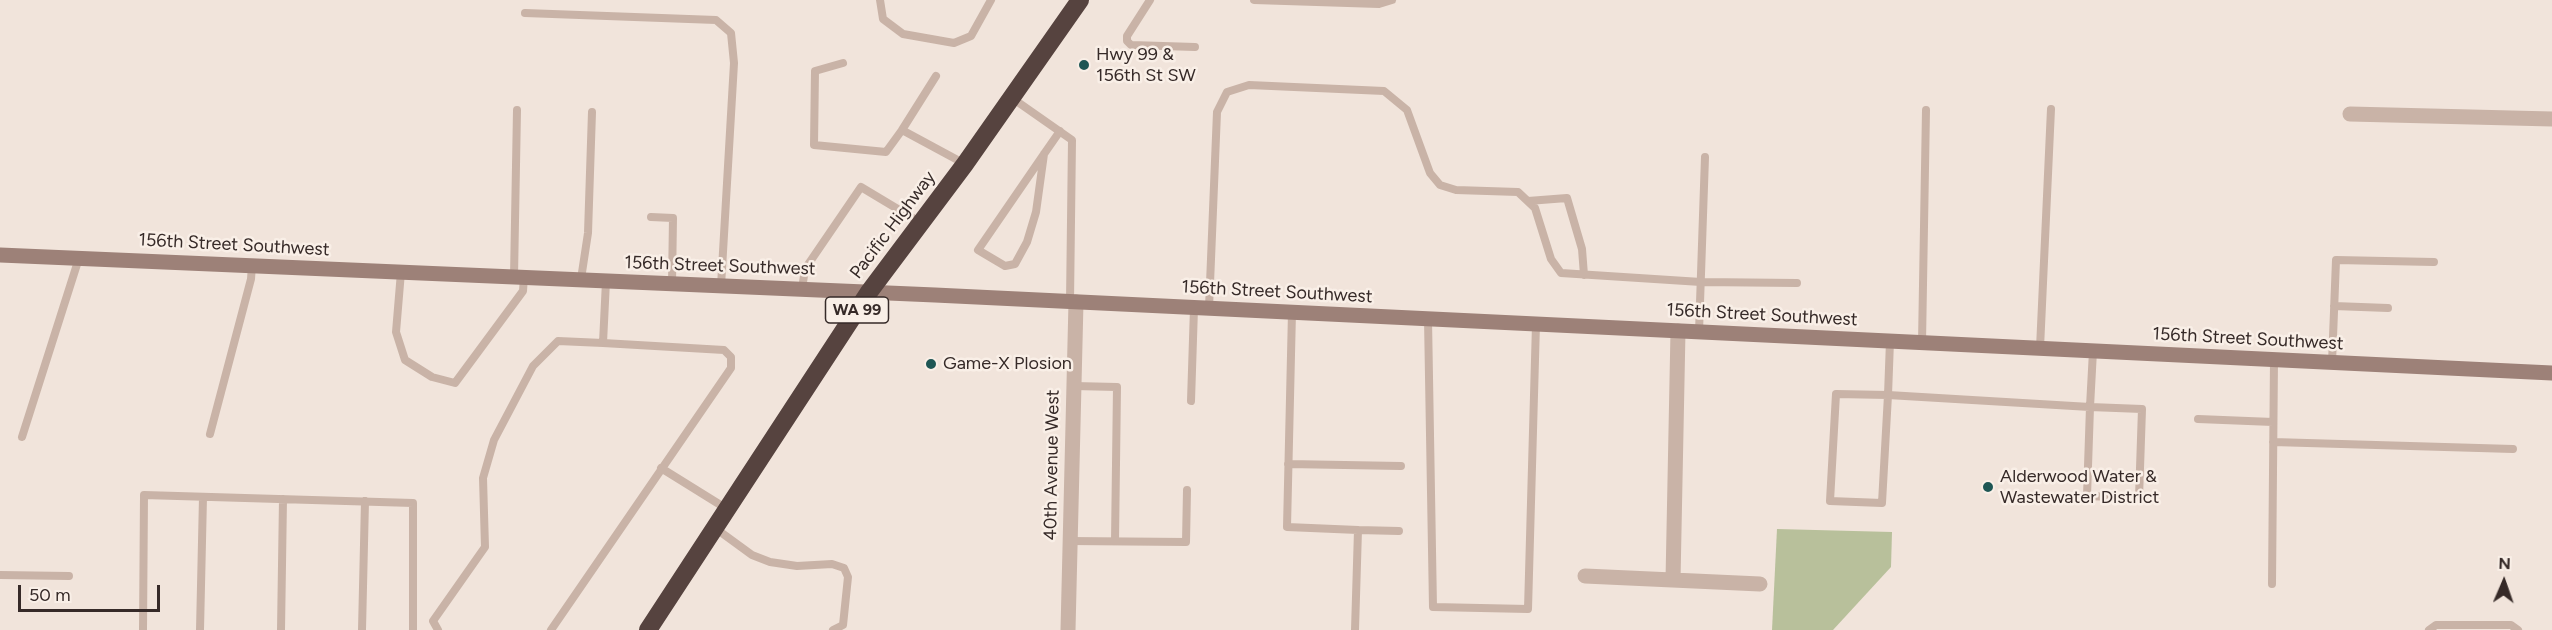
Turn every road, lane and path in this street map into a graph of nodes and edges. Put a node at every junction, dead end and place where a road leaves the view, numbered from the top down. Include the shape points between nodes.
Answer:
1 (880, 0) edge
2 (991, 0) edge
3 (1080, 0) edge
4 (1150, 0) edge
5 (1254, 0) edge
6 (1392, 0) edge
7 (525, 13) dead end
8 (1195, 47) dead end
9 (843, 63) dead end
10 (936, 76) dead end
11 (1012, 98) junction
12 (2051, 109) dead end
13 (517, 110) dead end
14 (1926, 110) dead end
15 (592, 112) dead end
16 (2350, 114) dead end
17 (2552, 119) edge
18 (902, 130) junction
19 (1060, 131) junction
20 (1044, 154) junction
21 (1706, 157) dead end
22 (965, 164) junction
23 (1528, 201) junction
24 (651, 217) dead end
25 (921, 223) junction
26 (0, 255) edge
27 (79, 258) junction
28 (2434, 262) dead end
29 (252, 265) junction
30 (400, 272) junction
31 (1584, 275) junction
32 (519, 277) junction
33 (581, 279) junction
34 (606, 281) junction
35 (1701, 282) junction
36 (672, 283) junction
37 (1797, 283) dead end
38 (721, 286) junction
39 (802, 289) junction
40 (869, 292) junction
41 (1073, 302) junction
42 (2334, 306) junction
43 (1202, 308) junction
44 (2388, 308) dead end
45 (1292, 312) junction
46 (1428, 319) junction
47 (1536, 324) junction
48 (1678, 331) junction
49 (1699, 332) junction
50 (1890, 341) junction
51 (603, 343) junction
52 (1922, 343) junction
53 (2040, 348) junction
54 (2093, 351) junction
55 (2274, 360) junction
56 (2332, 363) junction
57 (2552, 373) edge
58 (1074, 386) junction
59 (1888, 395) junction
60 (1191, 401) dead end
61 (2090, 407) junction
62 (2198, 418) dead end
63 (2273, 422) junction
64 (210, 434) dead end
65 (22, 437) dead end
66 (2273, 442) junction
67 (2513, 449) dead end
68 (1288, 464) junction
69 (1401, 466) dead end
70 (661, 468) junction
71 (1187, 490) dead end
72 (203, 497) junction
73 (283, 499) junction
74 (365, 501) junction
75 (727, 509) junction
76 (714, 527) junction
77 (1358, 530) junction
78 (1399, 531) dead end
79 (1070, 540) junction
80 (1115, 541) junction
81 (0, 575) edge
82 (69, 576) dead end
83 (1586, 576) dead end
84 (1673, 580) junction
85 (1761, 584) dead end
86 (2272, 584) dead end
87 (143, 630) edge
88 (200, 630) edge
89 (281, 630) edge
90 (362, 630) edge
91 (413, 630) edge
92 (422, 630) edge
93 (438, 630) edge
94 (551, 630) edge
95 (648, 630) edge
96 (833, 630) edge
97 (1068, 630) edge
98 (1355, 630) edge
99 (2429, 630) edge
100 (2517, 630) edge

1 - 2 lane via 883,19 903,34 954,43 971,36
3 - 11 highway, Pacific Highway / WA 99
4 - 8 lane via 1127,41 1131,45
5 - 6 lane via 1379,4
7 - 38 lane via 716,20 731,33 734,63
9 - 18 lane via 815,71 814,145 886,152
10 - 18 lane
11 - 19 lane
11 - 22 highway, Pacific Highway / WA 99
12 - 53 lane
13 - 32 lane
14 - 52 lane
15 - 33 lane via 588,233
16 - 17 street
18 - 22 lane
19 - 20 lane
19 - 41 lane via 1072,140
20 - 20 lane via 978,250 1005,266 1015,264 1027,242 1036,212
21 - 35 lane
22 - 25 highway, Pacific Highway / WA 99
23 - 31 lane via 1535,208 1551,259 1561,273
23 - 31 lane via 1568,198 1582,249
23 - 43 lane via 1518,192 1456,190 1440,185 1430,172 1407,110 1384,91 1249,85 1227,92 1217,112
24 - 36 lane via 673,218
25 - 39 lane via 861,187 805,269
25 - 40 highway, Pacific Highway / WA 99
26 - 27 street, 156th Street Southwest
27 - 29 street, 156th Street Southwest
27 - 65 lane
28 - 42 lane via 2336,260
29 - 30 street, 156th Street Southwest
29 - 64 lane
30 - 32 street, 156th Street Southwest
30 - 32 lane via 396,332 405,360 432,377 455,383 523,291
31 - 35 lane
32 - 33 street, 156th Street Southwest
33 - 34 street, 156th Street Southwest
34 - 36 street, 156th Street Southwest
34 - 51 lane
35 - 37 lane
35 - 49 lane
36 - 38 street, 156th Street Southwest
38 - 39 street, 156th Street Southwest
39 - 40 street, 156th Street Southwest
40 - 41 street, 156th Street Southwest
40 - 75 highway, Pacific Highway / WA 99
41 - 43 street, 156th Street Southwest
41 - 58 street, 40th Avenue West
42 - 44 lane
42 - 56 lane
43 - 45 street, 156th Street Southwest
43 - 60 lane
45 - 46 street, 156th Street Southwest
45 - 68 lane
46 - 47 street, 156th Street Southwest
46 - 47 lane via 1433,607 1528,609
47 - 48 street, 156th Street Southwest
48 - 49 street, 156th Street Southwest
48 - 84 street
49 - 50 street, 156th Street Southwest
50 - 52 street, 156th Street Southwest
50 - 59 lane
51 - 70 lane via 710,348 724,350 731,357 731,368
51 - 93 lane via 558,341 533,366 494,440 483,478 485,547 433,621
52 - 53 street, 156th Street Southwest
53 - 54 street, 156th Street Southwest
54 - 55 street, 156th Street Southwest
54 - 61 lane
55 - 56 street, 156th Street Southwest
55 - 63 lane
56 - 57 street, 156th Street Southwest
58 - 79 street, 40th Avenue West
58 - 80 lane via 1117,387
59 - 59 lane via 1882,503 1830,501 1836,393
59 - 61 lane
61 - 61 lane via 2087,496 2139,498 2142,409
62 - 63 lane
63 - 66 lane
66 - 67 lane
66 - 86 lane
68 - 69 lane
68 - 77 lane via 1287,527
70 - 75 lane
70 - 94 lane
71 - 80 lane via 1186,542
72 - 73 lane
72 - 87 lane via 144,495
72 - 88 lane
73 - 74 lane
73 - 89 lane
74 - 90 lane
74 - 91 lane via 413,503
75 - 76 highway, Pacific Highway / WA 99
76 - 95 highway, Pacific Highway / WA 99
76 - 96 lane via 752,555 770,562 797,566 832,564 844,568 848,577 843,625
77 - 78 lane
77 - 98 lane
79 - 80 lane
79 - 97 street, 40th Avenue West
81 - 82 lane
83 - 84 street
84 - 85 street
91 - 92 lane
99 - 100 lane via 2436,625 2511,625

